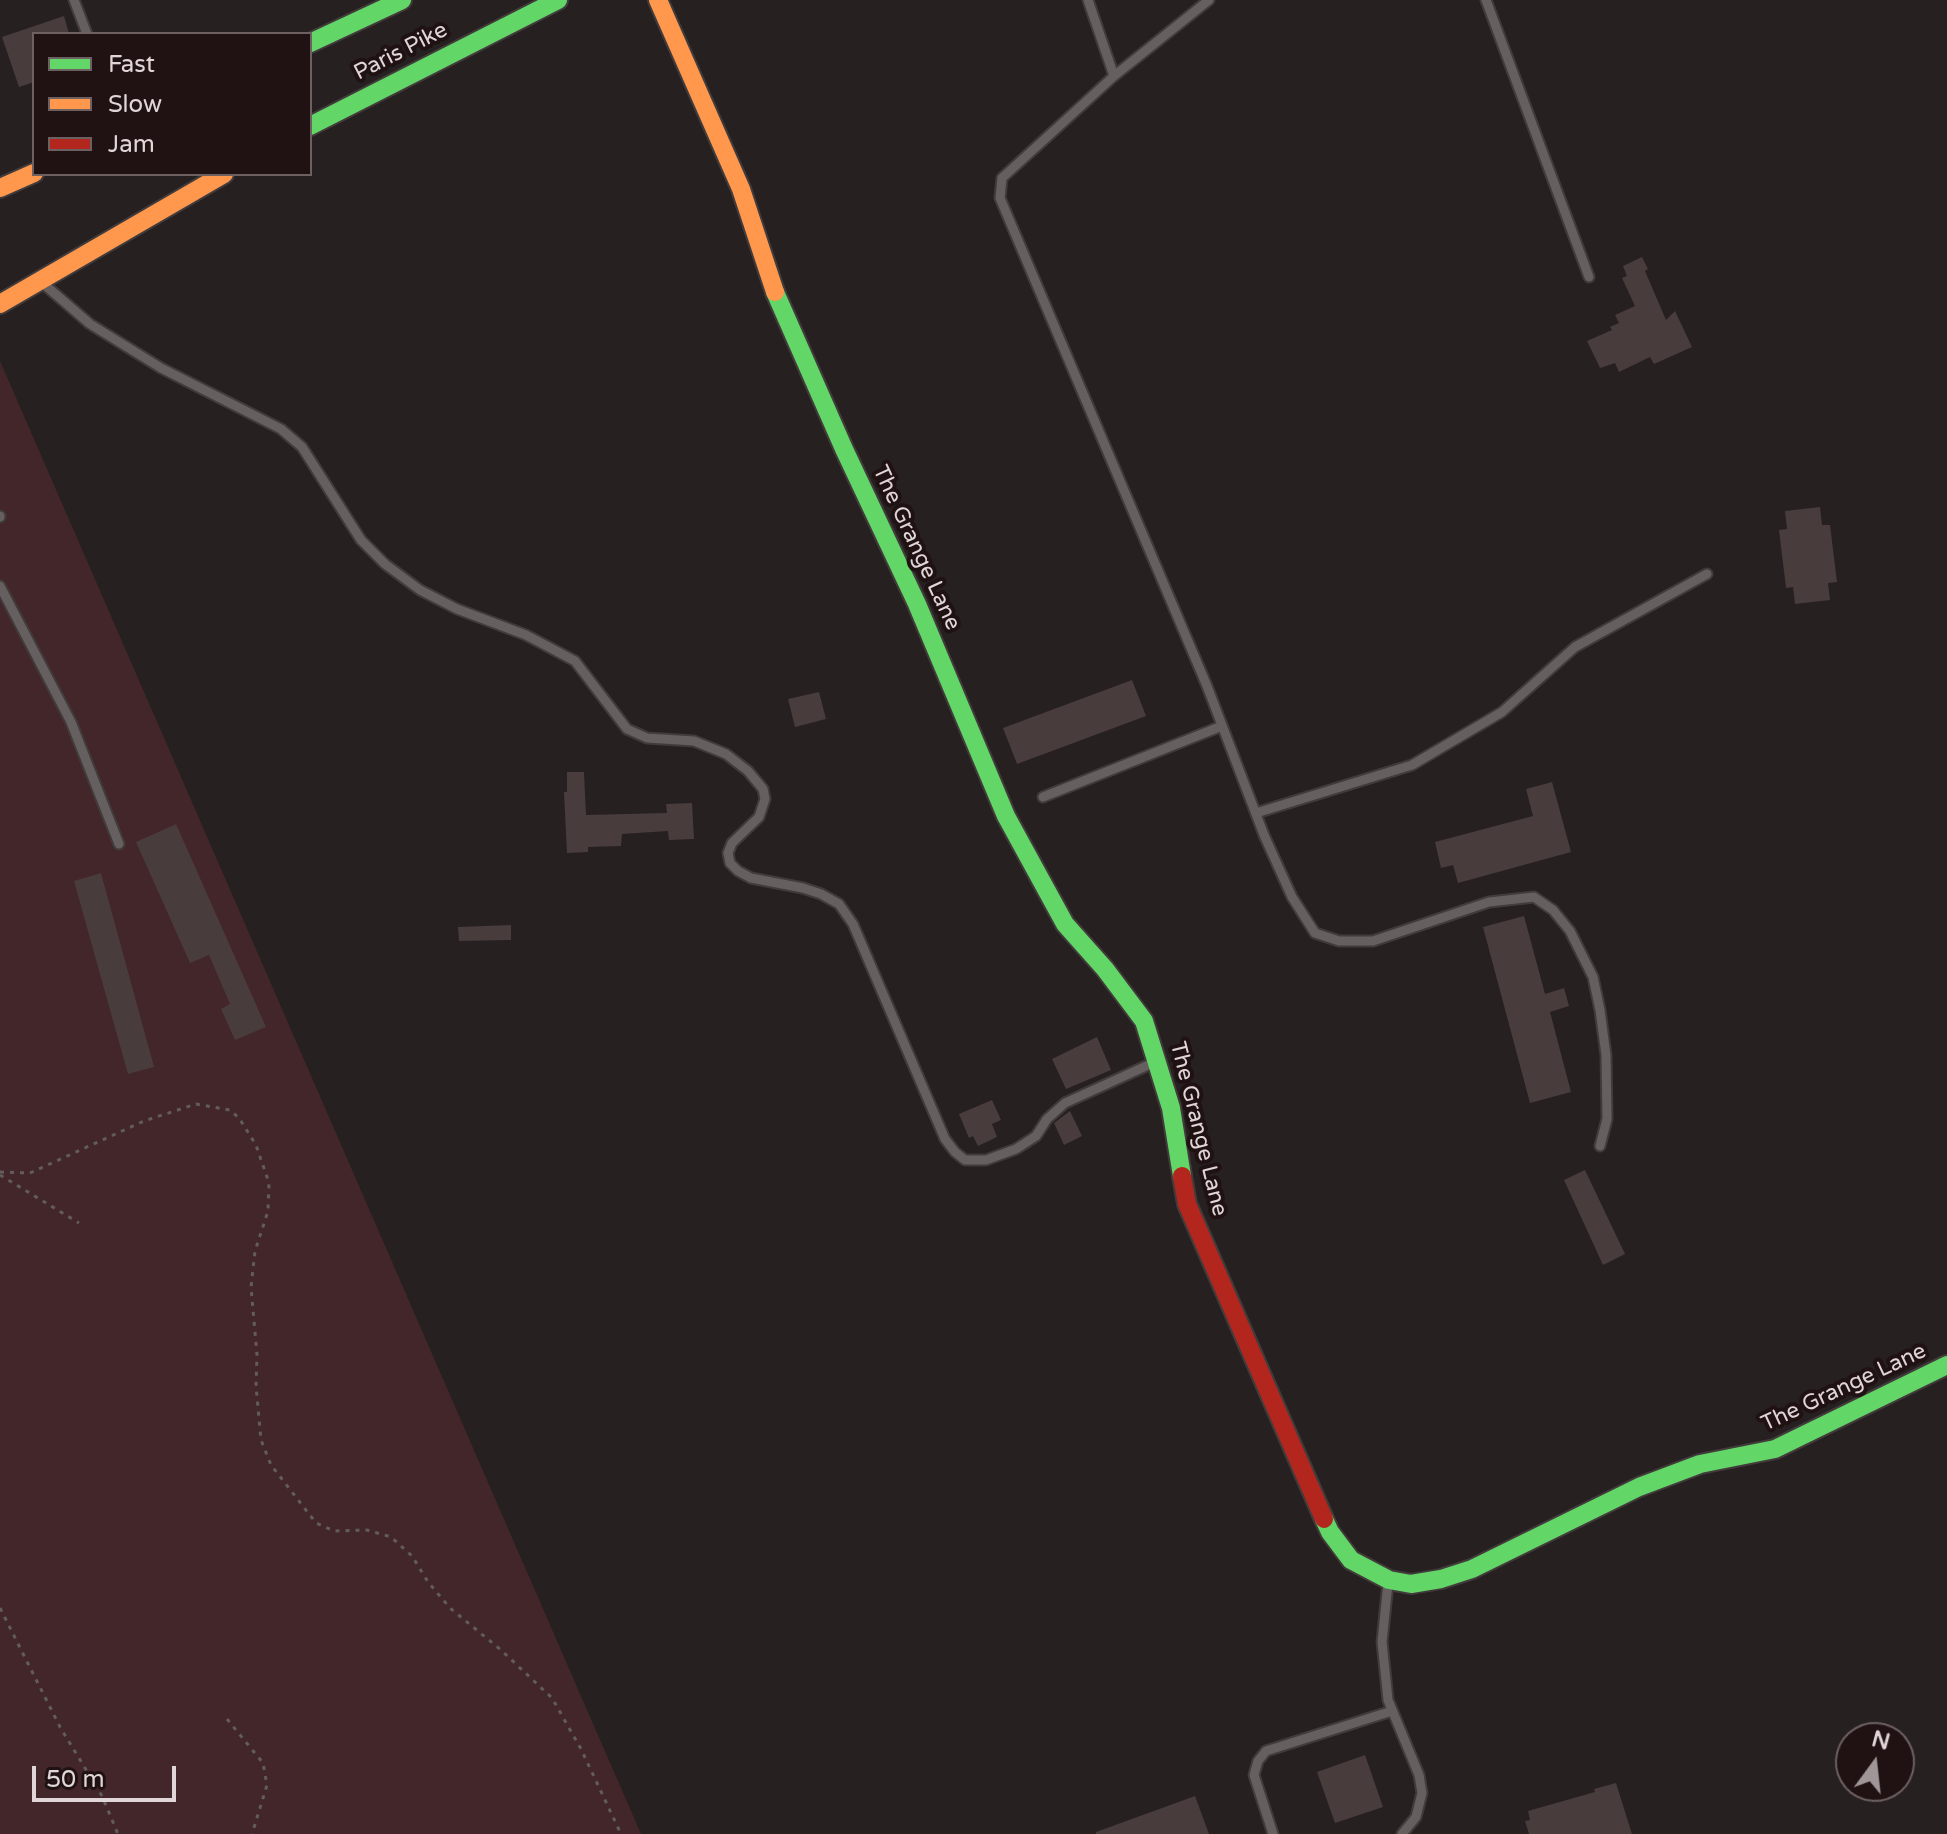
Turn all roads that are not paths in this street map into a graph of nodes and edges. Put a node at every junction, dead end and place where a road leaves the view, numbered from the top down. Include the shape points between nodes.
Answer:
1 (74, 0) edge
2 (402, 0) edge
3 (558, 0) edge
4 (658, 0) edge
5 (1088, 0) edge
6 (1209, 0) edge
7 (1486, 0) edge
8 (86, 32) edge
9 (312, 42) edge
10 (1114, 76) junction
11 (312, 125) edge
12 (32, 174) edge
13 (221, 176) edge
14 (0, 188) edge
15 (1589, 277) dead end
16 (40, 281) junction
17 (0, 304) edge
18 (1707, 574) dead end
19 (0, 586) edge
20 (1222, 726) junction
21 (1043, 797) dead end
22 (1256, 813) junction
23 (119, 844) dead end
24 (1157, 1061) junction
25 (1600, 1146) dead end
26 (1947, 1365) edge
27 (1389, 1580) junction
28 (1392, 1711) junction
29 (1273, 1834) edge
30 (1402, 1834) edge

1 - 8 lane
2 - 9 main road, Paris Pike
3 - 11 main road, Paris Pike
4 - 24 main road, The Grange Lane via 741,189 771,283 917,604 1006,816 1065,924 1144,1021
5 - 10 lane
6 - 10 lane
7 - 15 lane
10 - 20 lane via 1002,178 1000,198
12 - 14 main road
13 - 16 main road
16 - 17 main road
16 - 24 lane via 90,324 161,368 281,429 302,447 361,540 420,590 575,661 627,729 647,738 694,741 726,754 748,771 765,799 759,817 732,843 730,863 751,878 803,888 839,904 853,924 945,1139 965,1160 986,1160 1016,1149 1036,1136 1065,1103
18 - 22 lane via 1575,647 1502,712 1412,765
19 - 23 lane via 71,722
20 - 21 lane
20 - 22 lane
22 - 25 lane via 1292,897 1315,933 1339,941 1373,941 1489,902 1534,897 1553,910 1593,977 1600,1010 1607,1119
24 - 27 main road, The Grange Lane via 1171,1108 1187,1204 1330,1532 1351,1560
26 - 27 main road, The Grange Lane via 1775,1449 1700,1464 1639,1487 1472,1569 1411,1584
27 - 28 lane via 1382,1642
28 - 29 lane via 1266,1751 1254,1775
28 - 30 lane via 1422,1793 1416,1817

